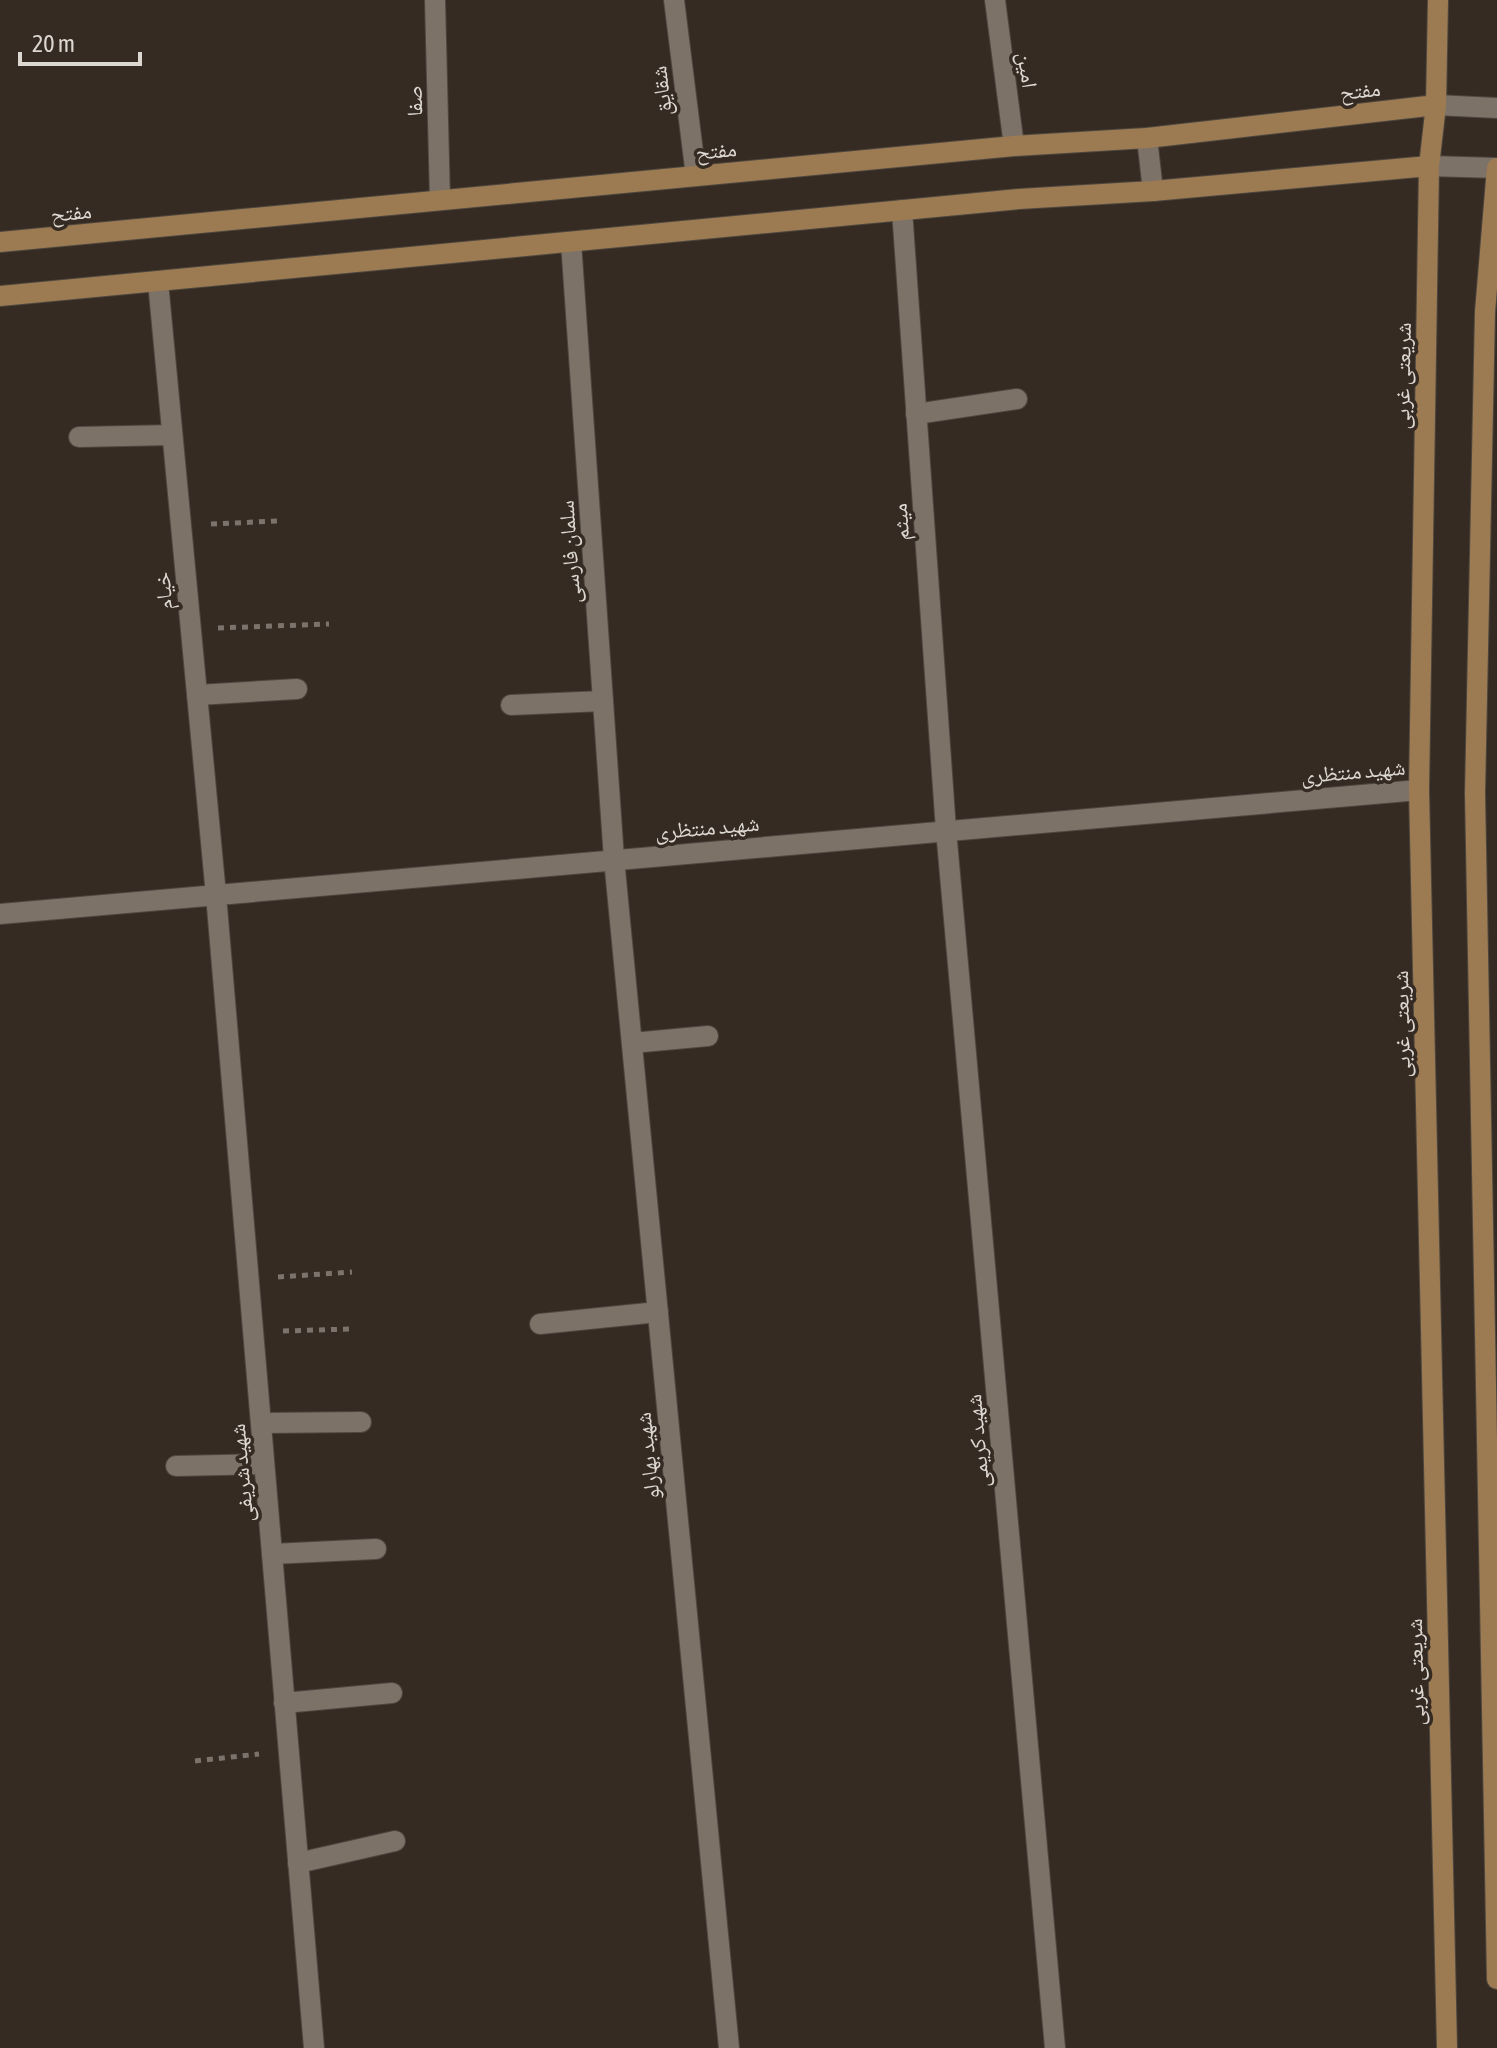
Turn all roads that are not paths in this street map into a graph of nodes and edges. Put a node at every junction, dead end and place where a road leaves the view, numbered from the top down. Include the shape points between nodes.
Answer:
1 (435, 0) edge
2 (674, 0) edge
3 (995, 0) edge
4 (1438, 0) edge
5 (1436, 105) junction
6 (1497, 108) edge
7 (1147, 138) junction
8 (1014, 146) junction
9 (1429, 166) junction
10 (1497, 168) edge
11 (696, 176) junction
12 (1153, 191) junction
13 (440, 200) junction
14 (902, 210) junction
15 (0, 242) edge
16 (571, 242) junction
17 (1497, 278) edge
18 (158, 282) junction
19 (0, 296) edge
20 (1485, 312) junction
21 (1017, 399) dead end
22 (916, 414) junction
23 (172, 435) junction
24 (79, 437) dead end
25 (297, 689) dead end
26 (197, 695) junction
27 (603, 701) junction
28 (511, 705) dead end
29 (1419, 790) junction
30 (946, 830) junction
31 (614, 859) junction
32 (216, 895) junction
33 (0, 914) edge
34 (708, 1036) dead end
35 (632, 1043) junction
36 (658, 1312) junction
37 (540, 1324) dead end
38 (361, 1422) dead end
39 (261, 1423) junction
40 (264, 1464) junction
41 (176, 1466) dead end
42 (376, 1549) dead end
43 (272, 1554) junction
44 (392, 1693) dead end
45 (284, 1703) junction
46 (395, 1841) dead end
47 (298, 1863) junction
48 (1497, 1979) edge
49 (314, 2048) edge
50 (729, 2048) edge
51 (1055, 2048) edge
52 (1447, 2048) edge

1 - 13 street, صفا
2 - 11 street, شقایق
3 - 8 street, امین
4 - 5 main road, شریعتی غربی
5 - 6 street
5 - 7 main road, مفتح
5 - 9 main road, شریعتی غربی
7 - 8 main road, مفتح
7 - 12 street
8 - 11 main road, مفتح
9 - 10 street
9 - 12 main road
9 - 29 main road, شریعتی غربی
10 - 20 main road
11 - 13 main road, مفتح
12 - 14 main road
13 - 15 main road, مفتح
14 - 16 main road
14 - 22 street, میثم
16 - 18 main road
16 - 27 street, سلمان فارسی
17 - 20 main road
18 - 19 main road
18 - 23 street, خیام
20 - 48 main road via 1475,793
21 - 22 street
22 - 30 street, میثم
23 - 24 street
23 - 26 street, خیام
25 - 26 street
26 - 32 street, خیام
27 - 28 street
27 - 31 street, سلمان فارسی
29 - 30 street, شهید منتظری
29 - 52 main road, شریعتی غربی
30 - 31 street, شهید منتظری
30 - 51 street, شهید کریمی
31 - 32 street, شهید منتظری
31 - 35 street, شهید بهارلو
32 - 33 street, شهید منتظری
32 - 39 street, شهید شریفی
34 - 35 street
35 - 36 street, شهید بهارلو
36 - 37 street
36 - 50 street, شهید بهارلو
38 - 39 street
39 - 40 street, شهید شریفی
40 - 41 street
40 - 43 street, شهید شریفی
42 - 43 street
43 - 45 street, شهید شریفی
44 - 45 street
45 - 47 street, شهید شریفی
46 - 47 street
47 - 49 street, شهید شریفی

